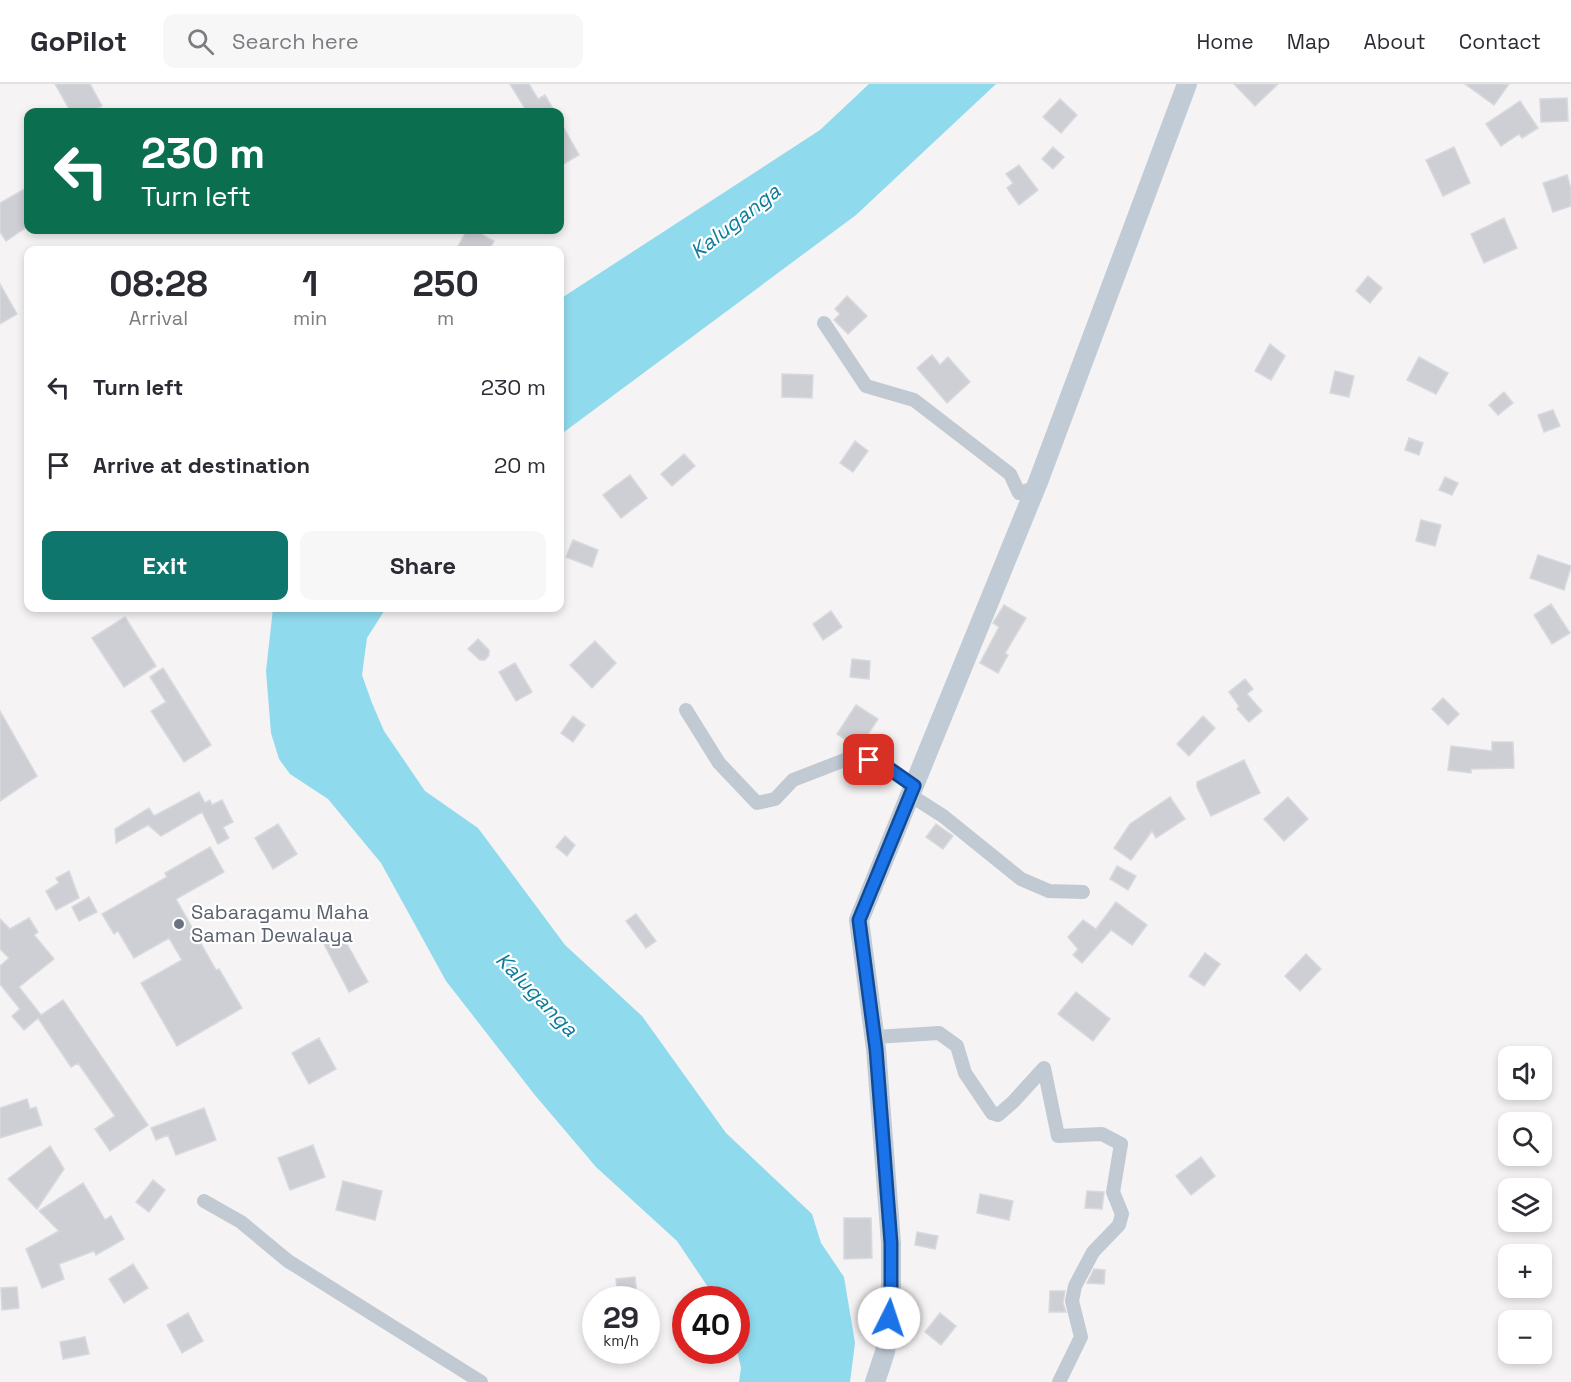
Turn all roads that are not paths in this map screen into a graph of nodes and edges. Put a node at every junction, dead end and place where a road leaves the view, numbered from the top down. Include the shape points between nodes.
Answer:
1 (1186, 84) edge
2 (824, 323) dead end
3 (1035, 488) junction
4 (686, 711) dead end
5 (912, 790) junction
6 (1083, 892) dead end
7 (875, 1037) junction
8 (204, 1201) dead end
9 (481, 1382) edge
10 (875, 1382) edge
11 (1059, 1382) edge

1 - 3 street
2 - 3 street via 866,386 914,400 1010,474 1019,493
3 - 5 street
4 - 5 street via 719,763 757,803 775,799 793,780 855,756 884,765
5 - 6 street via 1021,879 1049,891
5 - 7 street via 859,920
7 - 10 street via 891,1243 891,1301 885,1352
7 - 11 street via 939,1033 957,1046 965,1073 992,1113 998,1115 1044,1068 1058,1136 1102,1134 1121,1144 1113,1192 1122,1214 1119,1225 1093,1252 1075,1286 1072,1301 1081,1337
8 - 9 street via 242,1222 288,1261

